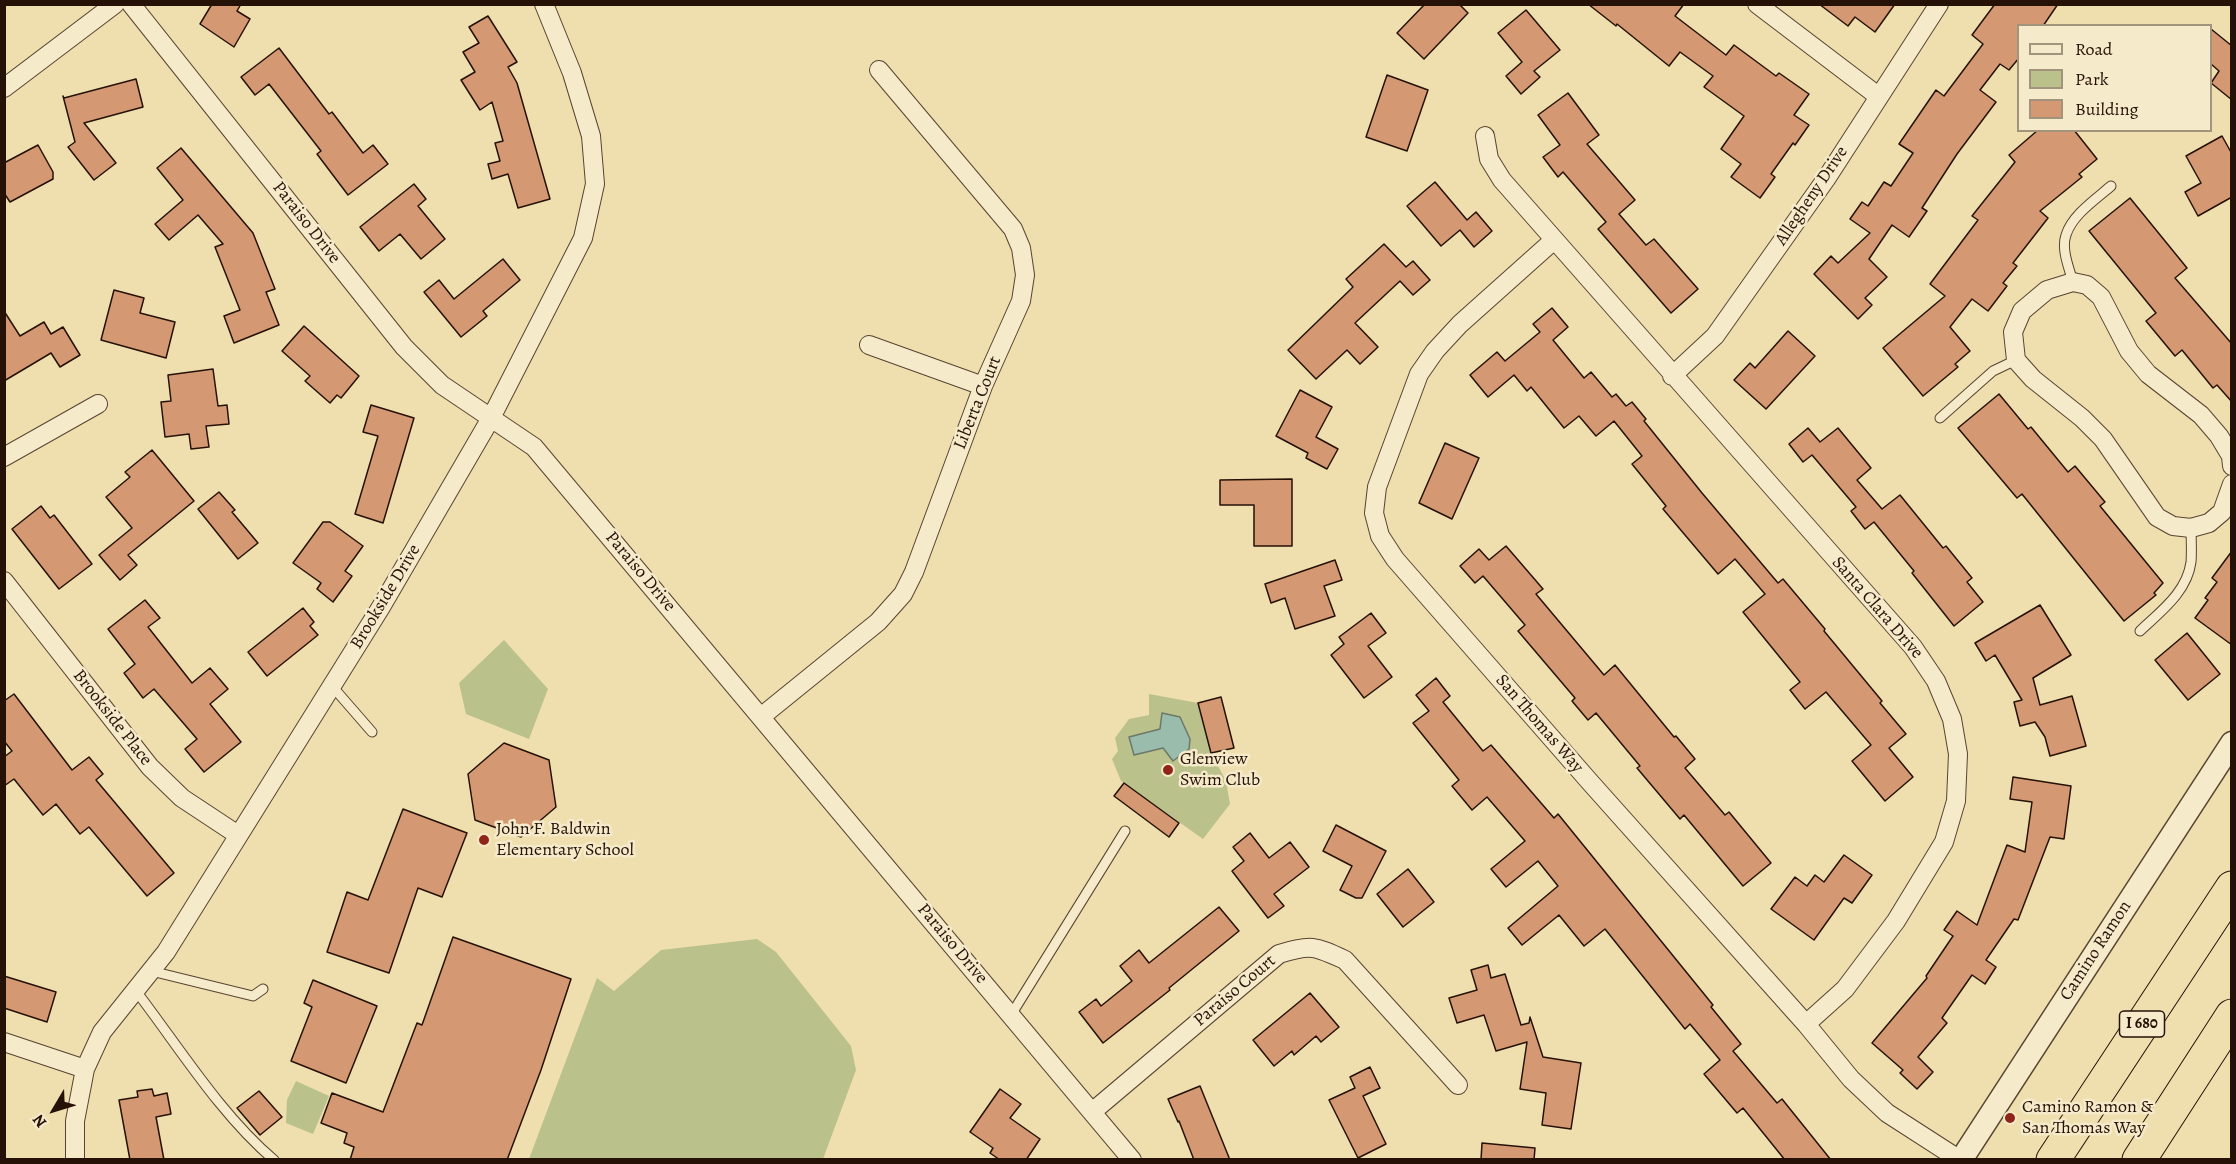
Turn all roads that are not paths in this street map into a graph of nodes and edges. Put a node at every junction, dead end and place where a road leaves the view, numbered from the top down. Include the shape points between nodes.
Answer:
1 (115, 4) edge
2 (131, 4) edge
3 (544, 4) edge
4 (1757, 4) edge
5 (1939, 4) edge
6 (879, 70) dead end
7 (4, 88) edge
8 (1878, 96) junction
9 (1485, 136) dead end
10 (2111, 186) dead end
11 (1554, 240) junction
12 (2073, 282) junction
13 (869, 345) dead end
14 (2016, 360) junction
15 (1672, 376) junction
16 (983, 386) junction
17 (98, 404) dead end
18 (491, 418) junction
19 (1940, 418) dead end
20 (2231, 456) edge
21 (4, 457) edge
22 (2232, 466) edge
23 (2232, 484) edge
24 (2227, 515) edge
25 (2191, 528) junction
26 (4, 581) edge
27 (2140, 631) dead end
28 (332, 686) junction
29 (762, 716) junction
30 (372, 732) dead end
31 (2232, 743) edge
32 (1125, 831) dead end
33 (237, 835) junction
34 (2232, 888) edge
35 (151, 971) junction
36 (263, 989) dead end
37 (136, 991) junction
38 (1011, 1015) junction
39 (2232, 1016) edge
40 (1806, 1024) junction
41 (4, 1042) edge
42 (85, 1069) junction
43 (1458, 1085) dead end
44 (1092, 1112) junction
45 (75, 1160) edge
46 (274, 1160) edge
47 (1132, 1160) edge
48 (1960, 1160) edge
49 (2053, 1160) edge
50 (2139, 1160) edge

1 - 7 street
2 - 18 street, Paraiso Drive via 404,347 442,386
3 - 18 street, Brookside Drive via 572,73 591,136 595,184 583,238
4 - 8 street
5 - 8 street, Allegheny Drive
6 - 16 street, Liberta Court via 1013,229 1021,248 1025,275 1021,301
8 - 15 street, Allegheny Drive via 1826,179 1715,336
9 - 11 street, Santa Clara Drive via 1489,159 1502,180
10 - 12 lane via 2079,214 2066,235
11 - 15 street, Santa Clara Drive
11 - 40 street, San Thomas Way via 1460,324 1419,374 1377,487 1374,513 1380,536 1395,559 1573,763
12 - 14 street via 2047,290 2022,311 2013,332
12 - 20 street via 2087,285 2101,297 2129,351 2148,374 2201,416
13 - 16 street
14 - 19 lane via 1993,371
14 - 25 street via 2103,439 2157,517 2173,526
15 - 40 street, Santa Clara Drive via 1913,647 1936,681 1952,719 1958,754 1956,801 1944,842 1896,921 1845,989
16 - 29 street, Liberta Court via 903,594 878,622
17 - 21 street
18 - 28 street, Brookside Drive
18 - 29 street, Paraiso Drive via 534,447
20 - 22 street
23 - 24 street
24 - 25 street
25 - 27 lane via 2191,563 2186,581 2175,598
26 - 33 street, Brookside Place via 150,767 183,798
28 - 30 lane
28 - 33 street, Brookside Drive
29 - 38 street, Paraiso Drive
31 - 48 street, Camino Ramon
32 - 38 lane
33 - 35 street, Brookside Drive
34 - 49 highway, I 680
35 - 36 lane via 253,996
35 - 37 street, Brookside Drive
37 - 42 street, Brookside Drive via 102,1032
37 - 46 lane via 227,1111
38 - 44 street, Paraiso Drive
39 - 50 highway
40 - 48 street, San Thomas Way via 1851,1079 1887,1113
41 - 42 street
42 - 45 street, Brookside Drive via 75,1121
43 - 44 street, Paraiso Court via 1345,960 1323,949 1302,946 1279,954
44 - 47 street, Paraiso Drive

